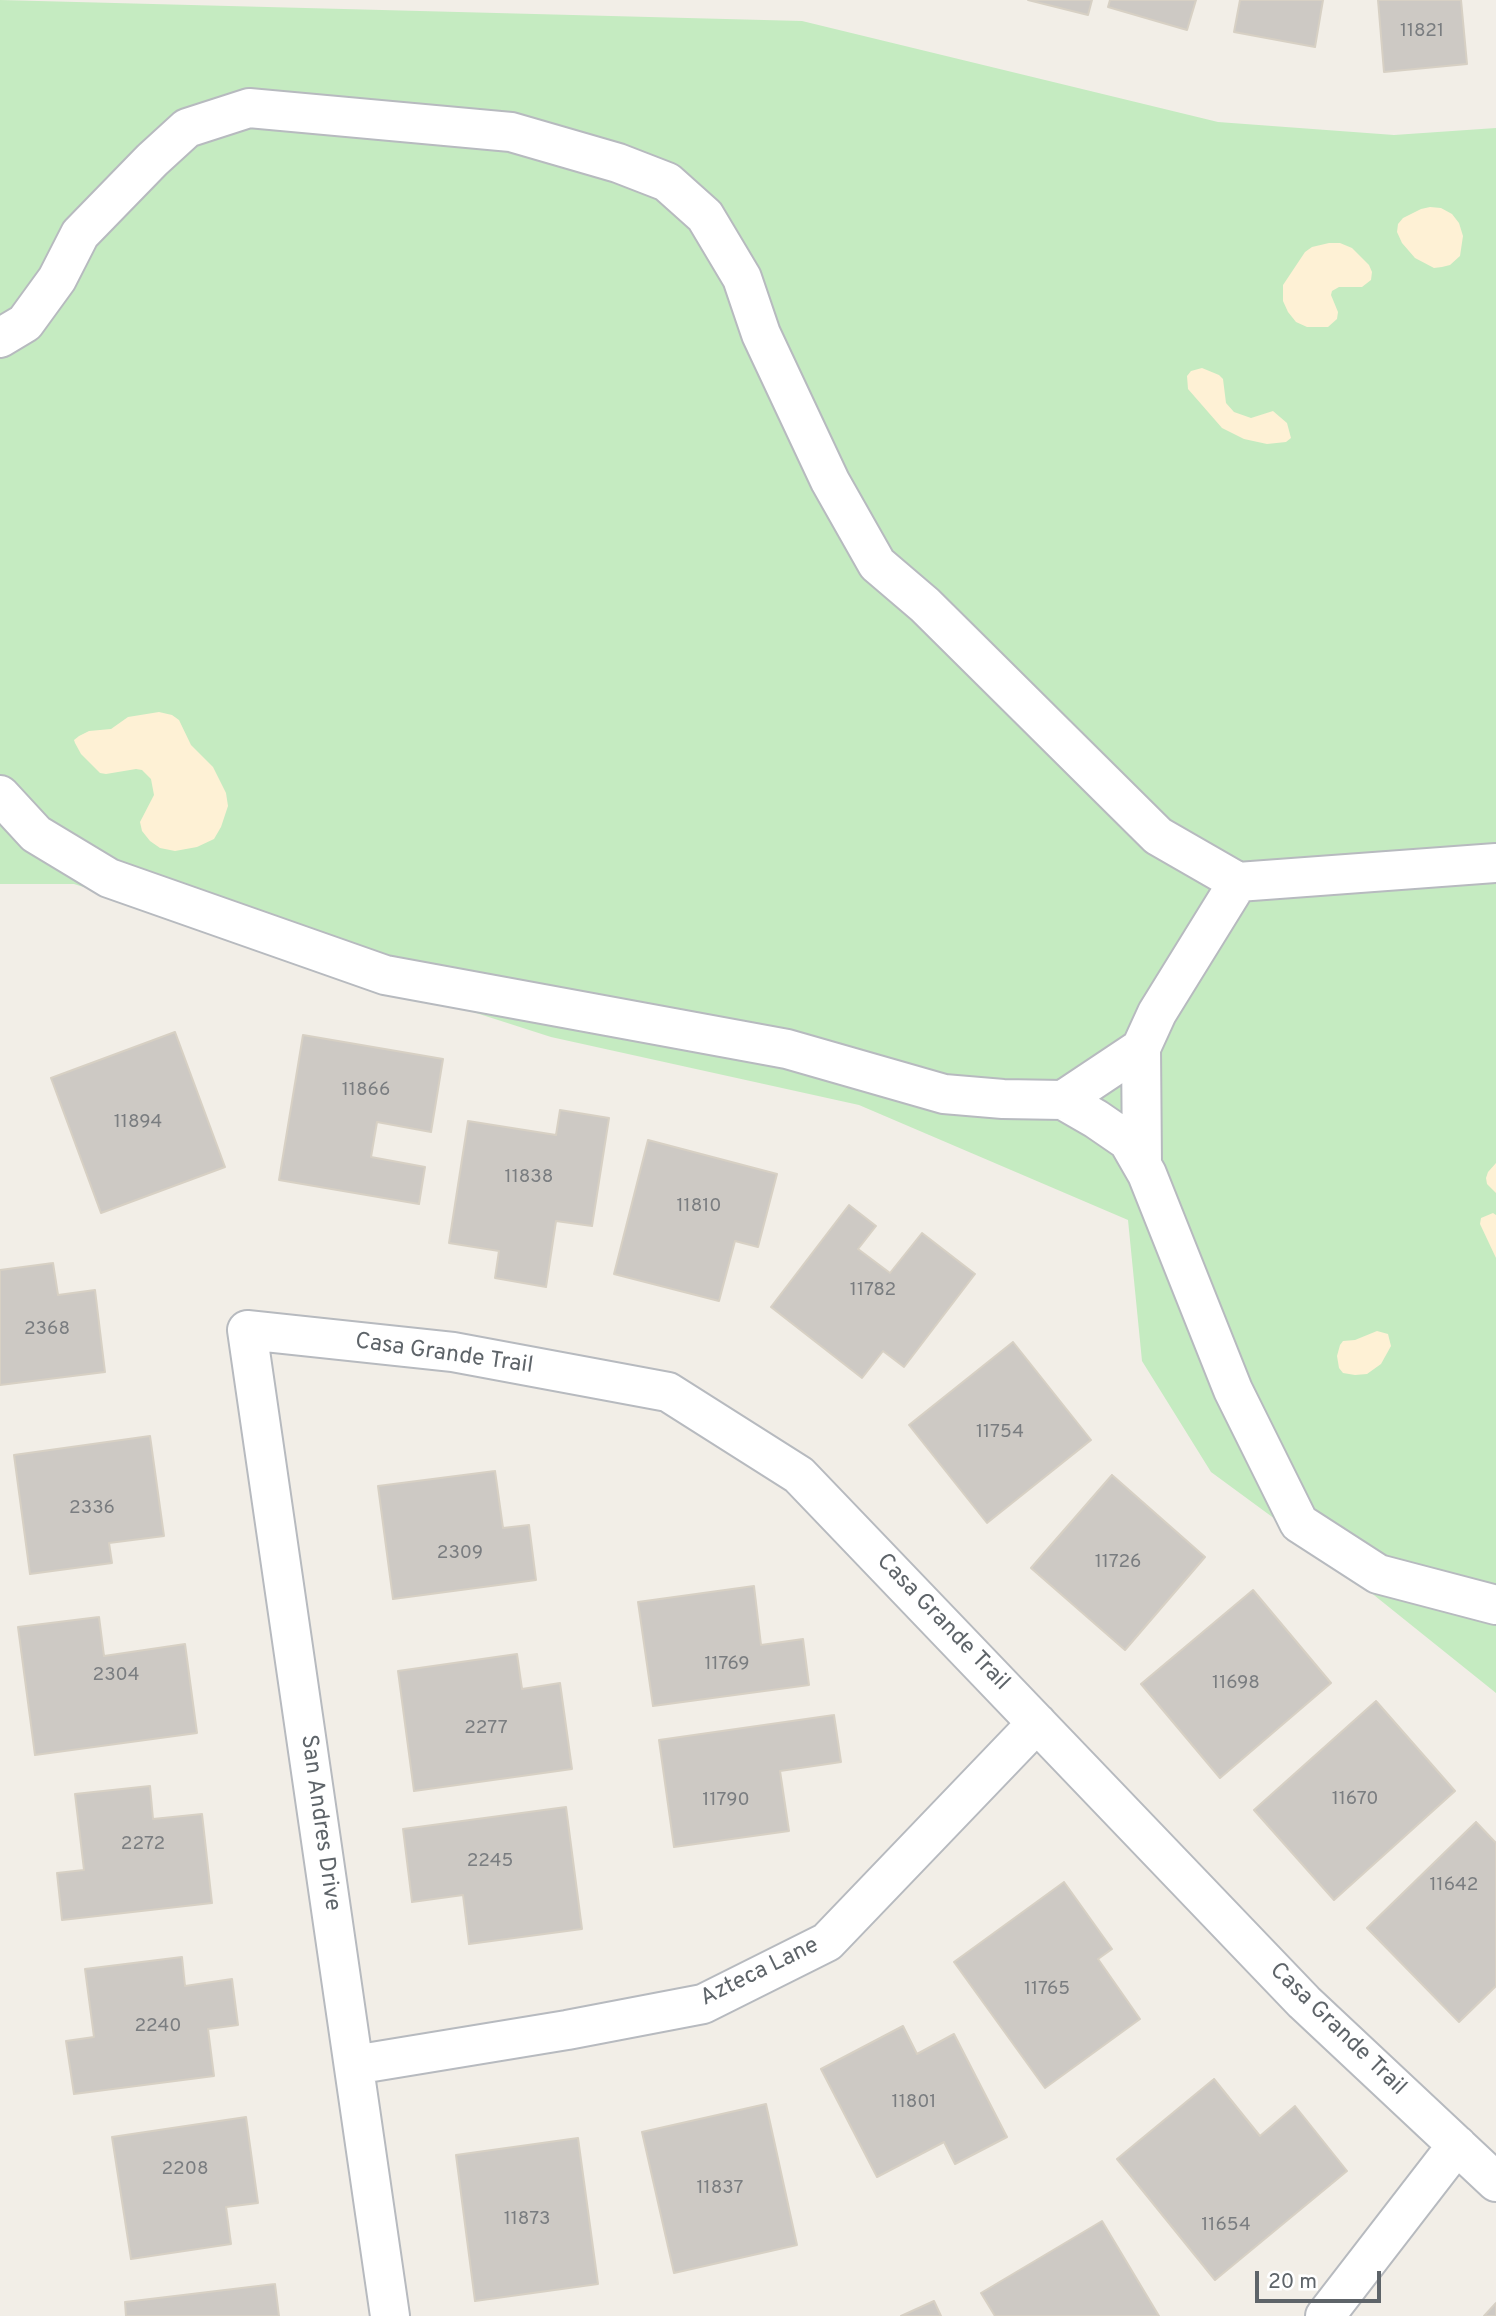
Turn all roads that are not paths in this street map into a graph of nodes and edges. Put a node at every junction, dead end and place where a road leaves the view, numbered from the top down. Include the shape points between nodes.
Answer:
1 (0, 338) edge
2 (0, 795) edge
3 (1496, 863) edge
4 (1238, 882) junction
5 (1141, 1048) junction
6 (1063, 1100) junction
7 (1142, 1165) junction
8 (247, 1330) joint
9 (1496, 1605) edge
10 (1037, 1723) junction
11 (354, 2065) junction
12 (1457, 2145) junction
13 (1496, 2182) edge
14 (390, 2316) edge
15 (1325, 2316) edge

1 - 4 street via 25,323 57,279 80,234 152,160 187,128 249,108 511,132 667,182 705,216 743,278 761,334 824,469 877,564 925,605 1158,836
2 - 6 street via 36,834 109,878 386,975 788,1049 944,1094
3 - 4 street
4 - 5 street via 1157,1013
5 - 6 street
5 - 7 street
6 - 7 street via 1128,1141
7 - 9 street via 1233,1390 1299,1523 1378,1574
8 - 10 street, Casa Grande Trail via 453,1352 668,1392 799,1475
8 - 11 street, San Andres Drive
10 - 11 street, Azteca Lane via 827,1942 703,2004
10 - 12 street, Casa Grande Trail via 1304,2002
11 - 14 street, San Andres Drive
12 - 13 street, Casa Grande Trail
12 - 15 street

